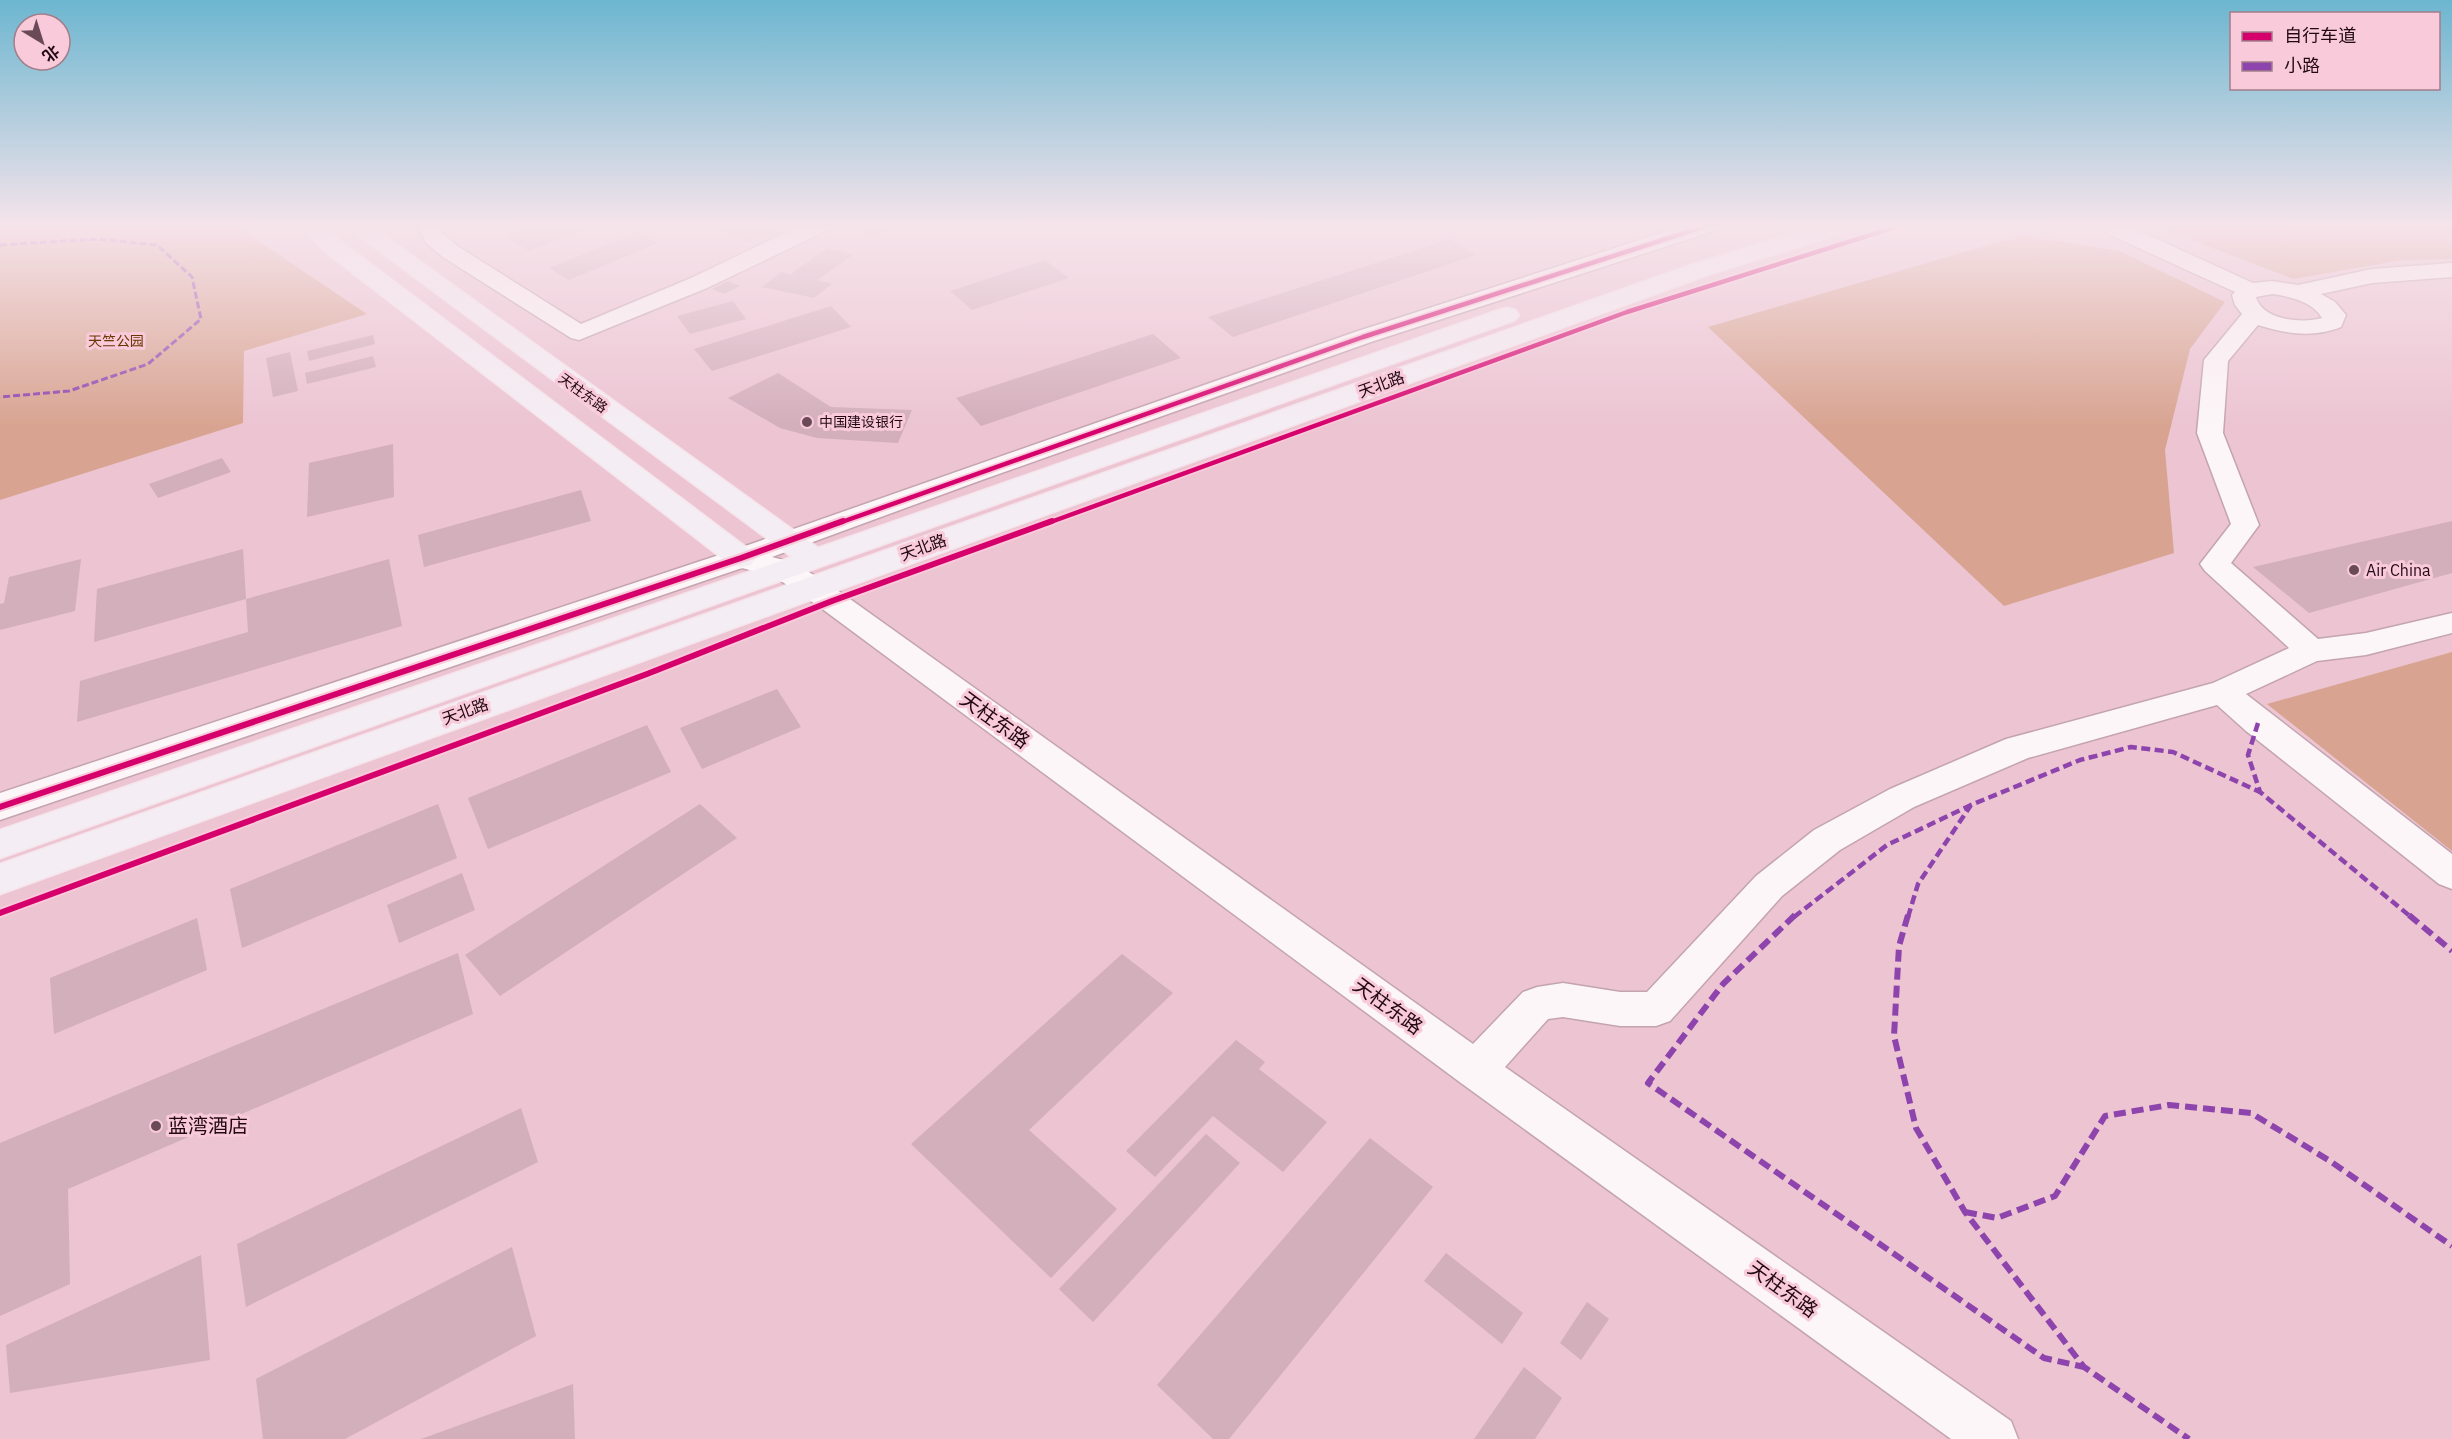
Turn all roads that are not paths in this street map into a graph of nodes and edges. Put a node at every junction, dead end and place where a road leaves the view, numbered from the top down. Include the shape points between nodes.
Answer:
1 (392, 291) edge
2 (440, 291) edge
3 (513, 291) edge
4 (679, 291) edge
5 (1507, 291) edge
6 (1579, 291) edge
7 (1637, 291) edge
8 (2232, 291) edge
9 (2264, 291) edge
10 (2291, 291) edge
11 (2301, 291) edge
12 (2297, 292) junction
13 (2253, 302) junction
14 (786, 556) junction
15 (741, 558) junction
16 (812, 574) junction
17 (2452, 623) edge
18 (2311, 651) junction
19 (2223, 692) junction
20 (0, 807) edge
21 (0, 844) edge
22 (2452, 874) edge
23 (0, 879) edge
24 (1476, 1070) junction
25 (1993, 1439) edge

1 - 15 main road
2 - 14 main road, 天柱东路
3 - 4 street via 579,333
5 - 14 street via 981,471
6 - 16 main road, 天北路
7 - 16 main road, 天北路
8 - 13 street
9 - 13 street
10 - 12 street
11 - 12 street
12 - 13 street via 2327,306 2334,315 2333,321 2321,328 2286,326
13 - 18 street via 2216,360 2210,433 2245,525 2215,564
14 - 15 street
14 - 16 street, 天柱东路
14 - 21 main road, 天北路
15 - 20 street
16 - 23 main road, 天北路
16 - 24 street, 天柱东路 via 832,601
17 - 18 street via 2366,644
18 - 19 street
19 - 22 street
19 - 24 street via 2018,748 1902,798 1827,840 1769,886 1656,1009 1620,1009 1563,1000 1537,1004
24 - 25 street, 天柱东路

